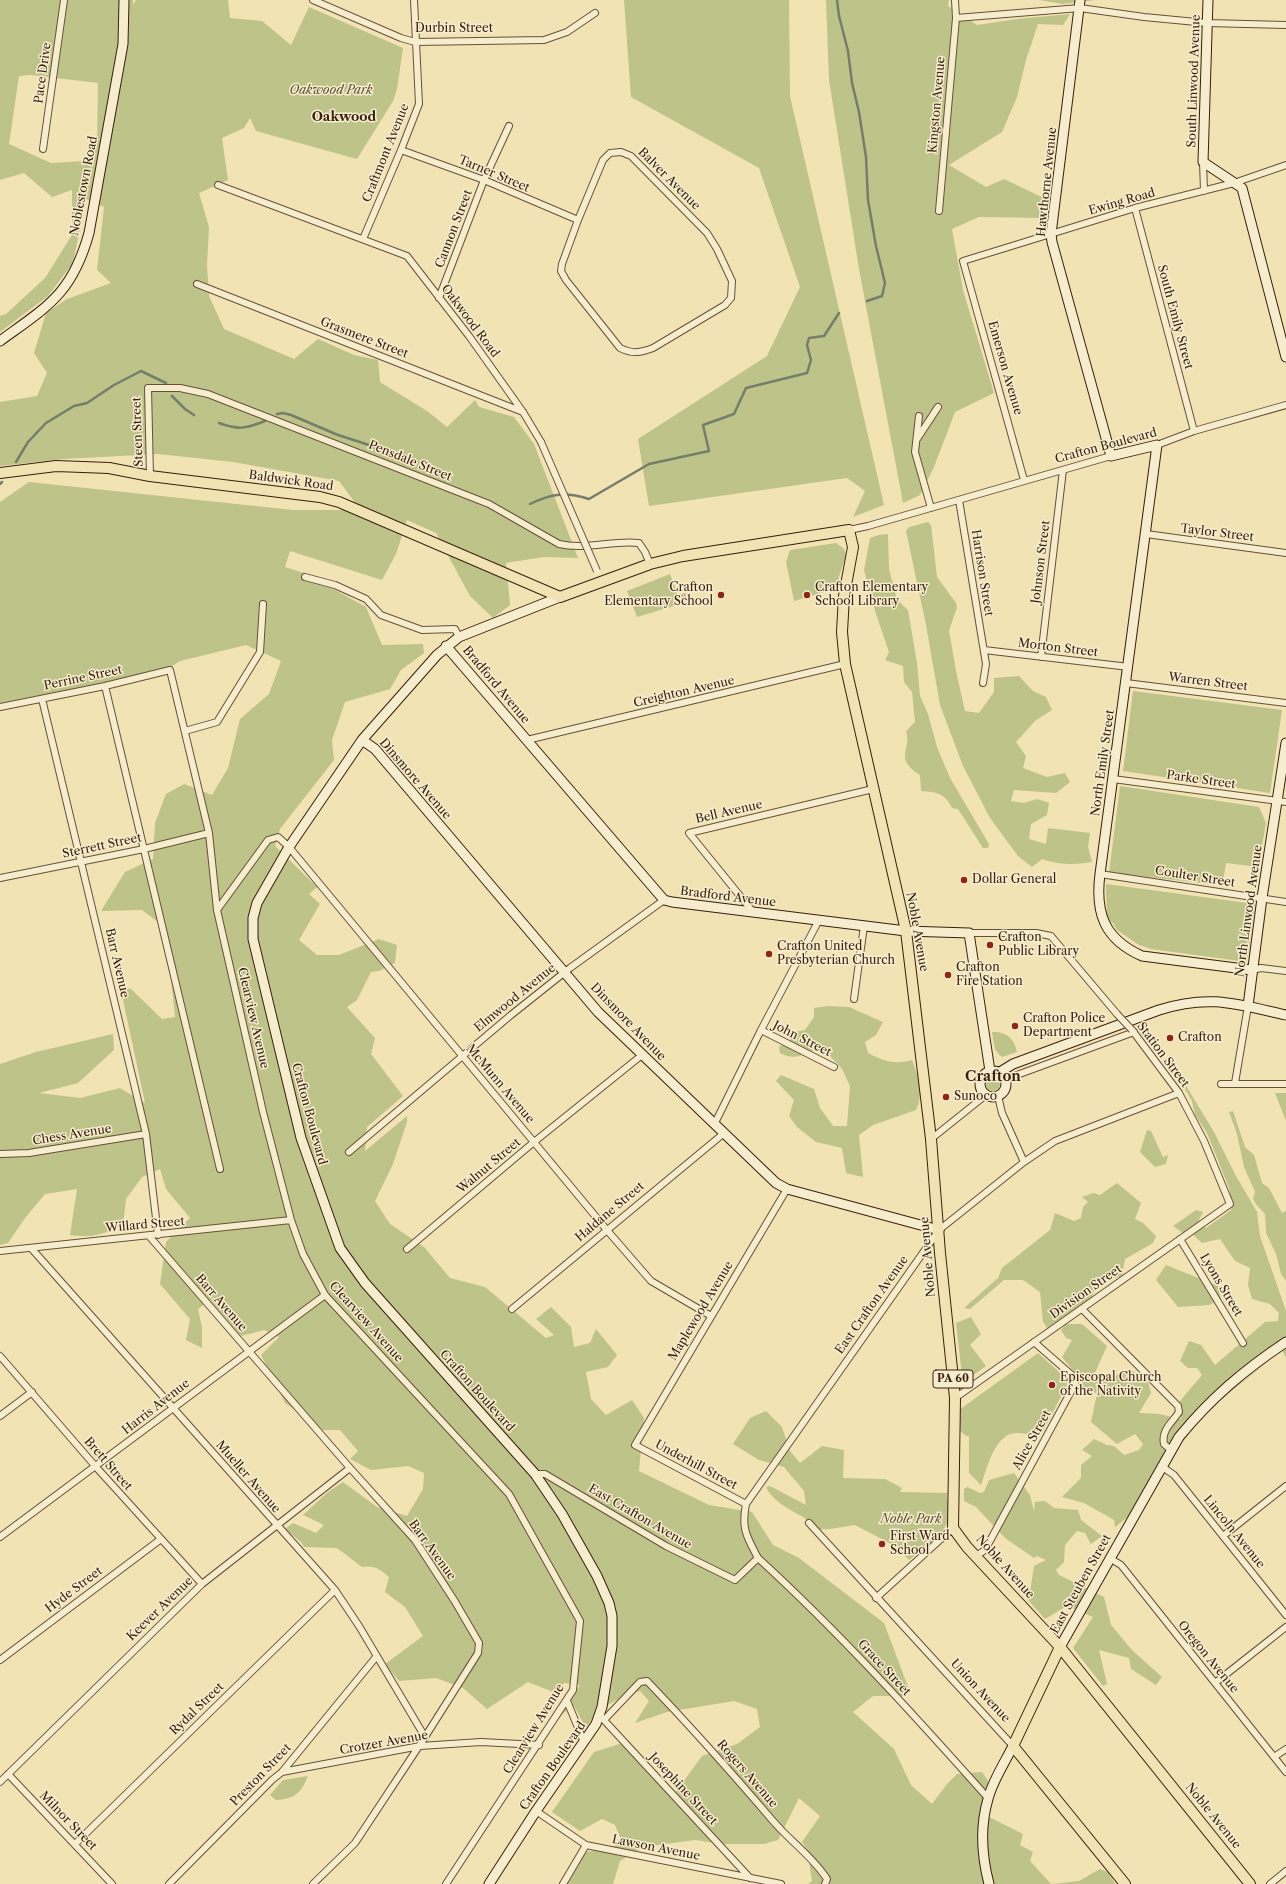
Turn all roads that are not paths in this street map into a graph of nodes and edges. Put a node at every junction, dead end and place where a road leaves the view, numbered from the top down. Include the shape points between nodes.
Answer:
1 (64, 0) edge
2 (124, 0) edge
3 (313, 0) edge
4 (414, 0) edge
5 (955, 0) edge
6 (1208, 0) edge
7 (1080, 4) edge
8 (595, 13) dead end
9 (956, 18) junction
10 (1207, 23) junction
11 (1286, 25) edge
12 (416, 42) junction
13 (509, 126) dead end
14 (43, 149) dead end
15 (401, 150) junction
16 (1203, 162) junction
17 (1286, 164) edge
18 (484, 180) junction
19 (1234, 183) junction
20 (218, 185) dead end
21 (1204, 191) junction
22 (1135, 208) junction
23 (939, 211) dead end
24 (578, 220) junction
25 (1051, 234) junction
26 (363, 239) junction
27 (963, 261) joint
28 (197, 284) dead end
29 (439, 298) junction
30 (0, 342) edge
31 (1286, 357) edge
32 (148, 388) joint
33 (1286, 405) edge
34 (938, 407) dead end
35 (523, 412) junction
36 (919, 416) dead end
37 (1194, 431) junction
38 (916, 440) junction
39 (1157, 445) junction
40 (1111, 456) junction
41 (1063, 470) junction
42 (0, 473) edge
43 (150, 476) junction
44 (1024, 480) junction
45 (959, 500) junction
46 (931, 508) junction
47 (849, 530) junction
48 (1146, 534) junction
49 (1286, 553) edge
50 (650, 564) junction
51 (305, 577) dead end
52 (601, 581) junction
53 (560, 597) junction
54 (263, 604) dead end
55 (459, 637) junction
56 (446, 646) junction
57 (984, 650) junction
58 (1041, 657) junction
59 (846, 664) junction
60 (1128, 667) junction
61 (170, 670) joint
62 (983, 683) dead end
63 (1126, 683) junction
64 (105, 686) junction
65 (42, 698) junction
66 (1286, 703) edge
67 (0, 707) edge
68 (185, 731) junction
69 (362, 740) junction
70 (527, 740) junction
71 (1286, 743) edge
72 (1113, 779) junction
73 (873, 789) junction
74 (1281, 802) edge
75 (209, 834) junction
76 (289, 847) junction
77 (144, 849) junction
78 (81, 862) junction
79 (1100, 874) junction
80 (0, 878) edge
81 (1262, 898) junction
82 (664, 900) junction
83 (1286, 902) edge
84 (217, 910) junction
85 (753, 912) junction
86 (819, 920) junction
87 (864, 926) junction
88 (906, 931) junction
89 (969, 933) junction
90 (1051, 936) joint
91 (1252, 970) junction
92 (1286, 970) edge
93 (564, 972) junction
94 (854, 999) dead end
95 (1248, 1006) junction
96 (1286, 1015) edge
97 (761, 1030) junction
98 (1133, 1031) junction
99 (642, 1055) junction
100 (462, 1056) junction
101 (834, 1067) dead end
102 (990, 1071) junction
103 (1003, 1076) junction
104 (1235, 1083) junction
105 (1221, 1084) dead end
106 (1286, 1084) edge
107 (1179, 1093) junction
108 (986, 1095) junction
109 (998, 1096) junction
110 (714, 1125) junction
111 (146, 1134) junction
112 (723, 1134) junction
113 (931, 1140) junction
114 (534, 1142) junction
115 (349, 1152) dead end
116 (0, 1154) edge
117 (1024, 1162) junction
118 (220, 1169) dead end
119 (787, 1189) junction
120 (1230, 1204) joint
121 (291, 1220) junction
122 (606, 1229) junction
123 (938, 1230) junction
124 (158, 1235) junction
125 (149, 1236) junction
126 (1180, 1239) junction
127 (31, 1248) junction
128 (407, 1249) dead end
129 (0, 1250) edge
130 (325, 1295) junction
131 (512, 1308) dead end
132 (1082, 1308) junction
133 (711, 1316) junction
134 (1034, 1342) junction
135 (1286, 1342) edge
136 (1243, 1343) dead end
137 (248, 1351) junction
138 (0, 1356) edge
139 (32, 1392) junction
140 (955, 1398) junction
141 (173, 1408) junction
142 (0, 1416) edge
143 (635, 1445) joint
144 (1171, 1450) junction
145 (1161, 1466) junction
146 (96, 1467) junction
147 (350, 1468) junction
148 (535, 1474) junction
149 (1286, 1486) edge
150 (746, 1504) junction
151 (809, 1523) dead end
152 (276, 1525) junction
153 (953, 1528) junction
154 (1223, 1536) junction
155 (0, 1537) edge
156 (161, 1539) junction
157 (976, 1556) junction
158 (758, 1558) junction
159 (1111, 1559) junction
160 (202, 1584) junction
161 (335, 1590) junction
162 (876, 1598) junction
163 (1286, 1615) edge
164 (1286, 1627) edge
165 (1060, 1647) junction
166 (376, 1657) junction
167 (0, 1660) edge
168 (1215, 1683) junction
169 (567, 1701) junction
170 (602, 1718) junction
171 (426, 1737) junction
172 (584, 1742) junction
173 (539, 1745) junction
174 (420, 1746) junction
175 (1013, 1746) junction
176 (1286, 1749) edge
177 (1274, 1757) junction
178 (282, 1772) junction
179 (1286, 1772) edge
180 (8, 1774) junction
181 (0, 1782) edge
182 (988, 1798) junction
183 (536, 1811) junction
184 (74, 1844) junction
185 (586, 1845) junction
186 (1286, 1871) edge
187 (750, 1878) junction
188 (112, 1884) edge
189 (169, 1884) edge
190 (313, 1884) edge
191 (446, 1884) edge
192 (489, 1884) edge
193 (562, 1884) edge
194 (781, 1884) edge
195 (825, 1884) edge
196 (988, 1884) edge
197 (1125, 1884) edge
198 (1250, 1884) edge
199 (1270, 1884) edge

1 - 14 street, Pace Drive
2 - 30 main road, Noblestown Road via 122,44 83,255 74,274 49,305
3 - 12 street, Durbin Street
4 - 12 street, Craftmont Avenue
5 - 9 street, Kingston Avenue
6 - 10 main road, South Linwood Avenue
7 - 9 street
7 - 10 street via 1144,17
7 - 25 main road, Hawthorne Avenue
8 - 12 street, Durbin Street via 567,32 544,40
9 - 23 street, Kingston Avenue
10 - 11 street
10 - 16 main road, South Linwood Avenue
12 - 15 street, Craftmont Avenue via 418,104
13 - 18 street, Cannon Street
15 - 18 street, Tarner Street
15 - 26 street, Craftmont Avenue
16 - 19 main road, South Linwood Avenue
16 - 21 street, South Linwood Avenue
17 - 19 street, Ewing Road
18 - 24 street, Tarner Street
18 - 29 street, Cannon Street
19 - 21 street, Ewing Road
19 - 31 main road, South Linwood Avenue via 1242,188
20 - 26 street, Oakwood Road
21 - 22 street, Ewing Road
22 - 25 street, Ewing Road
22 - 37 street, South Emily Street
24 - 24 street, Balver Avenue via 603,160 610,154 620,152 631,156 707,233 732,281 731,298 725,305 653,348 640,353 630,353 620,348 561,271
25 - 27 street, Ewing Road
25 - 40 main road, Hawthorne Avenue
26 - 29 street, Oakwood Road via 407,256
27 - 44 street, Emerson Avenue
28 - 35 street, Grasmere Street
29 - 35 street, Oakwood Road
32 - 43 street, Steen Street
32 - 50 street, Pensdale Street via 180,388 208,394 489,504 559,544 567,546 639,543
33 - 37 street, Crafton Boulevard
34 - 38 street
35 - 52 street, Oakwood Road, bridge via 541,442
36 - 38 street
37 - 39 street, Crafton Boulevard
38 - 46 street via 915,452
39 - 40 main road, Crafton Boulevard
39 - 48 main road, North Emily Street
40 - 41 street, Crafton Boulevard
41 - 44 street, Crafton Boulevard
41 - 58 street, Johnson Street
42 - 43 main road, Baldwick Road via 56,466 109,468
43 - 53 main road, Baldwick Road via 320,497 339,502
44 - 45 street, Crafton Boulevard
45 - 46 street, Crafton Boulevard
45 - 57 street, Harrison Street
46 - 47 street, Crafton Boulevard
47 - 50 main road via 683,556
47 - 59 main road, Noble Avenue via 853,547 844,596 842,632
48 - 49 street, Taylor Street
48 - 60 main road, North Emily Street
50 - 52 main road
51 - 55 street via 335,585 366,599 381,615 422,630 455,629
52 - 53 main road
53 - 55 main road, Crafton Boulevard
54 - 68 street via 260,652 256,659 217,722
55 - 56 main road, Crafton Boulevard
56 - 69 main road, Crafton Boulevard
56 - 70 main road, Bradford Avenue
57 - 58 street, Morton Street
57 - 62 street, Harrison Street via 986,664
58 - 60 street, Morton Street
59 - 70 street, Creighton Avenue
59 - 73 main road, Noble Avenue
60 - 63 main road, North Emily Street
61 - 64 street, Perrine Street
61 - 68 street, Clearview Avenue
63 - 66 street, Warren Street
63 - 72 main road, North Emily Street
64 - 65 street, Perrine Street
64 - 77 street
65 - 67 street, Perrine Street
65 - 78 street, Barr Avenue
68 - 75 street, Clearview Avenue
69 - 76 main road, Crafton Boulevard
69 - 93 main road, Dinsmore Avenue via 375,749
70 - 82 main road, Bradford Avenue
71 - 74 main road, North Linwood Avenue
72 - 74 street, Parke Street
72 - 79 main road, North Emily Street
73 - 85 street, Bell Avenue via 689,833
73 - 88 main road, Noble Avenue
74 - 81 main road, North Linwood Avenue
75 - 77 street, Sterrett Street
75 - 84 street, Clearview Avenue
76 - 84 street via 278,837 268,840
76 - 100 street, McMunn Avenue
76 - 148 main road, Crafton Boulevard via 260,894 253,918 253,939 301,1138 340,1248 365,1283
77 - 78 street, Sterrett Street
77 - 118 street
78 - 80 street, Sterrett Street
78 - 111 street, Barr Avenue
79 - 81 street, Coulter Street
79 - 91 main road, North Emily Street via 1098,895 1102,918 1107,929 1129,950 1142,956
81 - 83 street, Coulter Street
81 - 91 main road, North Linwood Avenue
82 - 85 main road, Bradford Avenue
82 - 93 street, Elmwood Avenue
84 - 121 street, Clearview Avenue via 263,1112
85 - 86 main road, Bradford Avenue
86 - 87 main road, Bradford Avenue
86 - 97 street
87 - 88 main road, Bradford Avenue
87 - 94 street
88 - 89 main road, Bradford Avenue
88 - 113 main road, Noble Avenue
89 - 90 street, Bradford Avenue via 1036,933
89 - 102 main road
90 - 98 street, Station Street, bridge
91 - 92 street
91 - 95 main road, North Linwood Avenue
93 - 99 main road, Dinsmore Avenue via 598,1012
93 - 100 street, Elmwood Avenue
95 - 96 main road
95 - 103 main road via 1206,1000 1166,1007 1013,1064
95 - 104 street, North Linwood Avenue
97 - 101 street, John Street
97 - 110 street
98 - 103 street
98 - 107 street, Station Street
99 - 110 main road, Dinsmore Avenue
99 - 114 street, Walnut Street
100 - 114 street, McMunn Avenue
100 - 115 street, Elmwood Avenue
102 - 103 main road
102 - 108 main road via 984,1075 980,1083
103 - 109 main road via 1005,1091
104 - 105 street
104 - 106 street
107 - 117 street, East Crafton Avenue via 1055,1141
107 - 120 street, Station Street via 1204,1141
108 - 109 main road
108 - 113 street
109 - 117 street via 1002,1113
110 - 112 main road, Dinsmore Avenue
111 - 116 street, Chess Avenue
111 - 124 street, Barr Avenue
112 - 119 main road, Dinsmore Avenue via 776,1184
112 - 122 street, Haldane Street
113 - 123 main road, Noble Avenue
114 - 122 street, McMunn Avenue
114 - 128 street, Walnut Street
117 - 123 street, East Crafton Avenue
119 - 123 main road, Dinsmore Avenue
119 - 133 street, Maplewood Avenue
120 - 126 street, Division Street
121 - 124 street, Willard Street
121 - 130 street, Clearview Avenue via 303,1254
122 - 131 street, Haldane Street
122 - 133 street, McMunn Avenue via 651,1281
123 - 140 main road, Noble Avenue / PA 60
123 - 150 street, East Crafton Avenue
124 - 125 street, Willard Street
125 - 127 street, Willard Street
125 - 137 street, Barr Avenue
126 - 132 street, Division Street
126 - 136 street, Lyons Street
127 - 129 street, Willard Street
127 - 141 street, Mueller Avenue
130 - 137 street, Harris Avenue
130 - 169 street, Clearview Avenue via 515,1503 580,1621 574,1690
132 - 134 street, Division Street
132 - 144 street via 1178,1406 1179,1412 1166,1428 1164,1436 1164,1444
133 - 143 street, Maplewood Avenue
134 - 140 street, Division Street
134 - 157 street, Alice Street via 1074,1377 1075,1384 985,1550
135 - 144 main road, East Steuben Street via 1240,1374 1221,1391 1196,1416
137 - 141 street, Harris Avenue
137 - 147 street, Barr Avenue
138 - 139 street, Brett Street
139 - 142 street
139 - 146 street, Brett Street
140 - 153 main road, Noble Avenue / PA 60
141 - 146 street, Harris Avenue
141 - 152 street, Mueller Avenue
143 - 150 street, Underhill Street
144 - 145 main road, East Steuben Street
145 - 154 street, Lincoln Avenue via 1174,1475
145 - 159 main road, East Steuben Street
146 - 155 street, Harris Avenue
146 - 156 street, Brett Street
147 - 152 street, Keever Avenue
147 - 171 street, Barr Avenue via 415,1540 479,1643 478,1653
148 - 158 street, East Crafton Avenue via 545,1474 666,1546 735,1580
148 - 170 main road, Crafton Boulevard via 562,1514 609,1603 612,1616 612,1646
149 - 154 street
150 - 158 street via 743,1519 746,1534
151 - 162 street, Union Avenue
152 - 160 street, Keever Avenue
152 - 161 street, Mueller Avenue
153 - 157 main road, Noble Avenue
153 - 162 street
154 - 163 street, Lincoln Avenue
156 - 160 street, Brett Street
156 - 167 street, Hyde Street
157 - 165 main road, Noble Avenue
158 - 182 street, Grace Street via 863,1660
159 - 165 main road, East Steuben Street
159 - 168 street, Oregon Avenue via 1121,1566
160 - 180 street, Keever Avenue
161 - 166 street, Mueller Avenue
161 - 184 street, Rydal Street
162 - 175 street, Union Avenue
164 - 168 street
165 - 175 main road, East Steuben Street
165 - 198 main road, Noble Avenue
166 - 171 street, Mueller Avenue
166 - 178 street, Preston Street
168 - 177 street, Oregon Avenue
169 - 172 street
169 - 173 street, Clearview Avenue
170 - 172 main road, Crafton Boulevard
170 - 187 street, Josephine Street
170 - 195 street, Rogers Avenue via 640,1682 647,1681 701,1737 774,1822 820,1869 826,1879
171 - 174 street, Barr Avenue
172 - 183 main road, Crafton Boulevard
173 - 174 street, Crotzer Avenue via 481,1742
173 - 191 street, Clearview Avenue
174 - 178 street, Crotzer Avenue
174 - 190 street, Barr Avenue via 355,1843
175 - 182 main road, East Steuben Street
175 - 197 main road, Union Avenue
176 - 177 street
177 - 179 street, Oregon Avenue
178 - 189 street, Preston Street
180 - 181 street, Keever Avenue
180 - 184 street, Milnor Street
182 - 196 main road, East Steuben Street via 982,1830
183 - 185 street, Lawson Avenue
183 - 192 main road, Crafton Boulevard
184 - 188 street, Milnor Street
185 - 187 street, Lawson Avenue
185 - 193 street
186 - 199 street
187 - 194 street, Lawson Avenue

